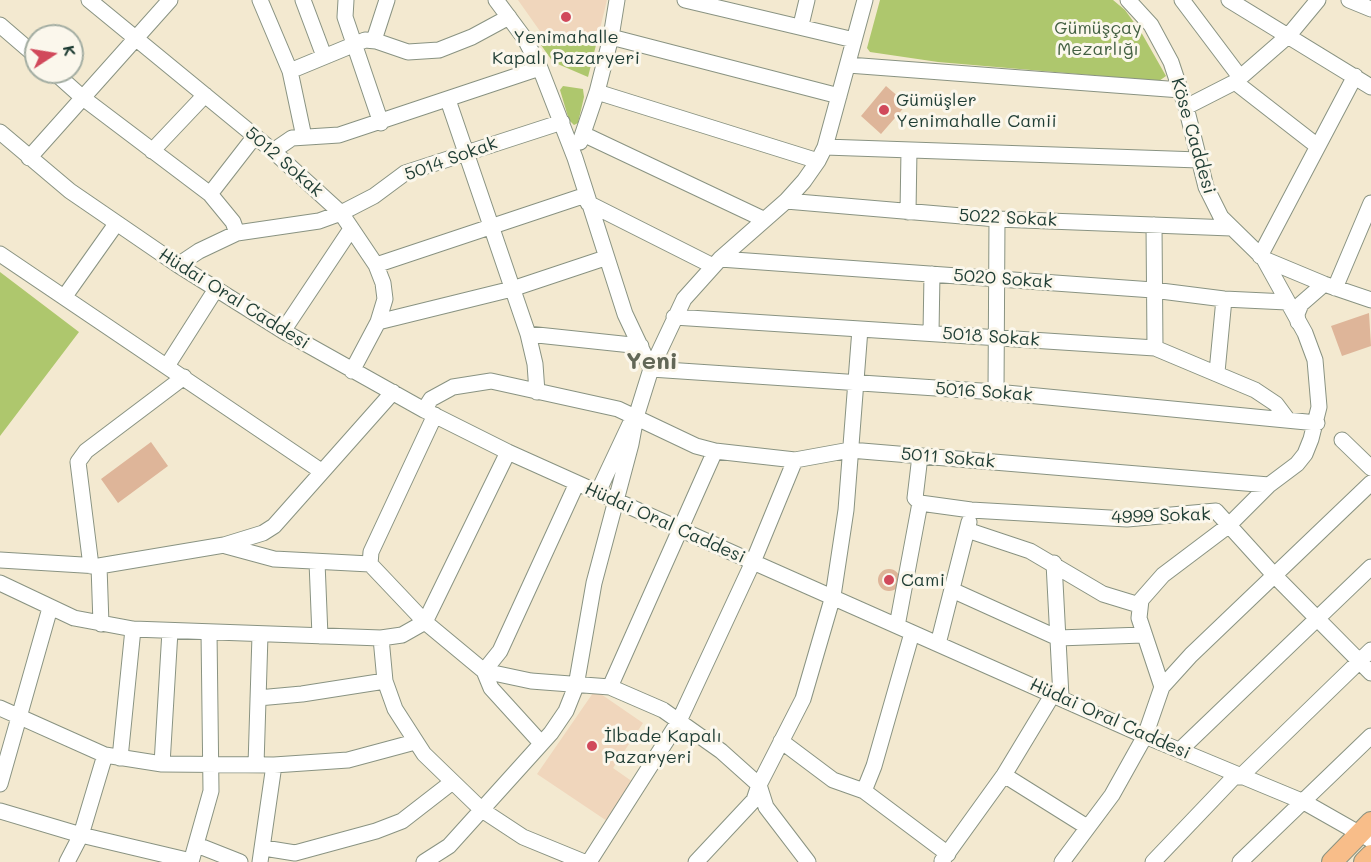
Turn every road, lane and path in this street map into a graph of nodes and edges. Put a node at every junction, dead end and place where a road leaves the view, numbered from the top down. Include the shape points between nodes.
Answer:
1 (89, 0) edge
2 (170, 0) edge
3 (260, 0) edge
4 (303, 0) edge
5 (346, 0) edge
6 (387, 0) edge
7 (496, 0) edge
8 (617, 0) edge
9 (685, 0) edge
10 (807, 0) edge
11 (865, 0) edge
12 (1128, 0) edge
13 (1229, 0) edge
14 (1318, 0) edge
15 (1348, 0) edge
16 (1182, 1) edge
17 (1371, 9) edge
18 (510, 17) junction
19 (0, 25) edge
20 (801, 25) junction
21 (1288, 35) junction
22 (612, 37) junction
23 (136, 39) junction
24 (374, 40) junction
25 (854, 40) junction
26 (354, 43) junction
27 (24, 46) edge
28 (324, 56) junction
29 (848, 65) junction
30 (540, 68) junction
31 (290, 71) junction
32 (1355, 76) junction
33 (1237, 80) junction
34 (67, 84) edge
35 (1371, 87) edge
36 (1181, 90) junction
37 (597, 92) junction
38 (205, 94) junction
39 (839, 96) junction
40 (83, 98) junction
41 (448, 100) junction
42 (1186, 107) junction
43 (562, 122) junction
44 (381, 123) junction
45 (0, 132) edge
46 (583, 134) junction
47 (255, 136) junction
48 (304, 137) junction
49 (1316, 145) junction
50 (273, 150) junction
51 (909, 150) junction
52 (153, 151) junction
53 (465, 153) junction
54 (821, 154) junction
55 (29, 158) junction
56 (575, 158) junction
57 (1199, 160) junction
58 (210, 194) junction
59 (587, 199) junction
60 (786, 201) junction
61 (1371, 203) edge
62 (908, 212) junction
63 (341, 213) junction
64 (763, 219) junction
65 (997, 219) junction
66 (116, 224) junction
67 (1154, 225) junction
68 (490, 226) junction
69 (1231, 228) junction
70 (351, 229) junction
71 (237, 233) junction
72 (0, 254) edge
73 (1262, 257) junction
74 (605, 258) junction
75 (716, 262) junction
76 (178, 265) junction
77 (376, 265) junction
78 (932, 274) junction
79 (997, 279) junction
80 (1329, 286) junction
81 (216, 289) junction
82 (512, 290) junction
83 (1153, 290) junction
84 (64, 296) junction
85 (1224, 299) junction
86 (1371, 300) edge
87 (1287, 302) junction
88 (674, 317) junction
89 (378, 322) junction
90 (1298, 322) junction
91 (860, 329) junction
92 (283, 331) junction
93 (931, 333) junction
94 (528, 334) junction
95 (997, 337) junction
96 (641, 346) junction
97 (1155, 348) junction
98 (167, 366) junction
99 (651, 369) junction
100 (352, 371) junction
101 (1217, 372) junction
102 (184, 377) junction
103 (856, 383) junction
104 (393, 392) junction
105 (537, 392) junction
106 (996, 392) junction
107 (430, 412) junction
108 (636, 417) junction
109 (1288, 420) junction
110 (1317, 423) junction
111 (1342, 440) dead end
112 (850, 450) junction
113 (716, 451) junction
114 (508, 452) junction
115 (920, 456) junction
116 (795, 460) junction
117 (1371, 468) edge
118 (321, 471) junction
119 (577, 483) junction
120 (1371, 483) edge
121 (1269, 485) junction
122 (598, 492) junction
123 (616, 500) junction
124 (920, 503) junction
125 (971, 510) junction
126 (1228, 526) junction
127 (682, 530) junction
128 (967, 530) junction
129 (224, 545) junction
130 (0, 560) edge
131 (317, 562) junction
132 (753, 562) junction
133 (1054, 563) junction
134 (370, 564) junction
135 (95, 566) junction
136 (1371, 567) edge
137 (1275, 576) junction
138 (0, 583) edge
139 (952, 590) junction
140 (833, 596) junction
141 (1139, 605) junction
142 (50, 608) junction
143 (1317, 619) junction
144 (425, 622) junction
145 (101, 624) junction
146 (897, 626) junction
147 (134, 629) junction
148 (170, 631) junction
149 (208, 632) junction
150 (912, 633) junction
151 (260, 635) junction
152 (1143, 635) junction
153 (320, 636) junction
154 (381, 638) junction
155 (1058, 638) junction
156 (939, 644) junction
157 (1371, 650) edge
158 (1359, 661) junction
159 (484, 672) junction
160 (1371, 673) edge
161 (385, 681) junction
162 (576, 686) junction
163 (610, 687) junction
164 (1162, 687) junction
165 (1057, 696) junction
166 (258, 698) junction
167 (0, 708) edge
168 (21, 716) junction
169 (679, 721) junction
170 (1145, 736) junction
171 (1371, 736) edge
172 (781, 741) junction
173 (415, 742) junction
174 (541, 743) junction
175 (1180, 750) junction
176 (113, 756) junction
177 (162, 764) junction
178 (212, 765) junction
179 (256, 765) junction
180 (274, 765) junction
181 (1004, 775) junction
182 (1238, 776) junction
183 (451, 783) junction
184 (0, 784) edge
185 (759, 785) junction
186 (864, 791) junction
187 (1304, 802) junction
188 (482, 810) junction
189 (0, 811) edge
190 (1087, 827) junction
191 (1367, 832) edge
192 (81, 834) junction
193 (197, 845) junction
194 (262, 855) edge
195 (1371, 855) edge
196 (945, 858) edge
197 (191, 861) edge
198 (67, 862) edge
199 (240, 862) edge
200 (424, 862) edge
201 (584, 862) edge
202 (589, 862) edge
203 (696, 862) edge
204 (808, 862) edge
205 (1062, 862) edge
206 (1153, 862) edge
207 (1240, 862) edge
208 (1332, 862) edge
209 (1364, 862) edge

1 - 23 street, 5012 Sokak
2 - 23 street
3 - 31 street
4 - 28 street
5 - 26 street via 345,17
6 - 24 street
7 - 18 street
8 - 22 street
9 - 20 street
10 - 20 street
11 - 25 street
12 - 36 street, Köse Caddesi via 1158,37
13 - 21 street
14 - 21 street
15 - 17 street
16 - 33 street
18 - 24 street via 461,42 429,52 408,52
18 - 30 street
19 - 27 street
20 - 25 street
21 - 32 street
21 - 33 street
22 - 37 street
22 - 39 street
23 - 38 street, 5012 Sokak
23 - 40 street
24 - 26 street
25 - 29 street
26 - 28 street
26 - 44 street
28 - 31 street
29 - 36 street
29 - 39 street
30 - 41 street
30 - 43 street
31 - 48 street
32 - 35 street
32 - 49 street
33 - 42 street
33 - 49 street
34 - 40 street
36 - 42 street, Köse Caddesi
37 - 46 street
37 - 54 street
38 - 47 street, 5012 Sokak
38 - 52 street
39 - 54 street
40 - 52 street
40 - 55 street
41 - 44 street
41 - 53 street
42 - 57 street, Köse Caddesi
43 - 53 street, 5014 Sokak
43 - 56 street
44 - 48 street via 339,135
45 - 55 street, Hüdai Oral Caddesi
46 - 56 street
46 - 64 street
47 - 50 street, 5012 Sokak
47 - 58 street
48 - 50 street via 292,138
49 - 73 street
50 - 63 street, 5012 Sokak
51 - 54 street
51 - 57 street
51 - 62 street
52 - 58 street
53 - 63 street, 5014 Sokak via 405,173 374,196
53 - 68 street
54 - 60 street
55 - 66 street, Hüdai Oral Caddesi
56 - 59 street
57 - 69 street, Köse Caddesi via 1214,206
58 - 71 street
59 - 68 street
59 - 74 street
59 - 75 street
60 - 62 street, 5022 Sokak
60 - 64 street
61 - 80 street
62 - 65 street, 5022 Sokak
63 - 70 street, 5012 Sokak
63 - 71 street, 5014 Sokak via 319,221
64 - 75 street
65 - 67 street, 5022 Sokak
65 - 79 street
66 - 76 street, Hüdai Oral Caddesi
66 - 84 street
67 - 69 street, 5022 Sokak
67 - 83 street
68 - 77 street
68 - 82 street
69 - 73 street, Köse Caddesi
70 - 77 street, 5012 Sokak
70 - 92 street
71 - 76 street, 5014 Sokak
72 - 84 street
73 - 80 street, Köse Caddesi
73 - 87 street
74 - 82 street
74 - 96 street
75 - 78 street, 5020 Sokak
75 - 88 street
76 - 81 street, Hüdai Oral Caddesi
77 - 89 street, 5012 Sokak via 385,299
78 - 79 street, 5020 Sokak
78 - 93 street
79 - 83 street, 5020 Sokak
79 - 95 street
80 - 86 street, Köse Caddesi
80 - 90 street via 1301,304
81 - 92 street, Hüdai Oral Caddesi
81 - 98 street
82 - 89 street
82 - 94 street
83 - 85 street, 5020 Sokak
83 - 97 street
84 - 98 street
85 - 87 street, 5020 Sokak
85 - 101 street
87 - 90 street
88 - 91 street, 5018 Sokak
88 - 99 street
89 - 100 street, 5012 Sokak
90 - 110 street via 1315,360 1319,391
91 - 93 street, 5018 Sokak
91 - 103 street
92 - 100 street, Hüdai Oral Caddesi
93 - 95 street, 5018 Sokak
94 - 96 street
94 - 105 street
95 - 97 street, 5018 Sokak
95 - 106 street
96 - 99 street
97 - 101 street, 5018 Sokak
98 - 102 street
99 - 103 street, 5016 Sokak
99 - 108 street
100 - 104 street, Hüdai Oral Caddesi
101 - 109 street, 5018 Sokak via 1276,404
102 - 118 street
102 - 135 street via 86,451 78,462
103 - 106 street, 5016 Sokak
103 - 112 street
104 - 107 street, Hüdai Oral Caddesi
104 - 118 street
105 - 107 street, 5011 Sokak via 491,381 466,383 431,399
105 - 108 street, 5011 Sokak via 618,409
106 - 109 street, 5016 Sokak
107 - 114 street, Hüdai Oral Caddesi
107 - 134 street via 371,552
108 - 113 street, 5011 Sokak via 696,446
108 - 122 street via 627,428
108 - 123 street
109 - 110 street, 5016 Sokak
110 - 121 street via 1305,454
111 - 117 street
112 - 115 street, 5011 Sokak
112 - 116 street, 5011 Sokak
112 - 140 street
113 - 116 street, 5011 Sokak
113 - 127 street
114 - 119 street, Hüdai Oral Caddesi
114 - 144 street
115 - 121 street, 5011 Sokak
115 - 124 street via 915,498
116 - 132 street
118 - 129 street via 273,526
119 - 122 street, Hüdai Oral Caddesi
119 - 159 street via 500,651
120 - 137 street
121 - 126 street
122 - 123 street, Hüdai Oral Caddesi
123 - 127 street, Hüdai Oral Caddesi
123 - 162 street via 594,583
124 - 125 street, 4999 Sokak
124 - 146 street
125 - 126 street, 4999 Sokak via 1126,519 1216,511
125 - 128 street
126 - 137 street, 4999 Sokak
126 - 141 street via 1163,575
127 - 132 street, Hüdai Oral Caddesi
127 - 163 street
128 - 133 street
128 - 139 street
129 - 131 street via 274,559
129 - 135 street
130 - 135 street
131 - 134 street
131 - 153 street
132 - 140 street, Hüdai Oral Caddesi
132 - 169 street
133 - 141 street via 1103,594
133 - 155 street
134 - 144 street
135 - 145 street
136 - 143 street
137 - 143 street, 4999 Sokak
137 - 164 street
138 - 142 street
139 - 155 street
139 - 156 street
140 - 146 street, Hüdai Oral Caddesi
140 - 172 street via 803,699
141 - 152 street
142 - 145 street
142 - 168 street
143 - 158 street, 4999 Sokak
143 - 175 street
144 - 154 street via 402,635
144 - 159 street
145 - 147 street
146 - 150 street, Hüdai Oral Caddesi
147 - 148 street
147 - 176 street
148 - 149 street
148 - 177 street
149 - 151 street
149 - 178 street
150 - 156 street, Hüdai Oral Caddesi
150 - 186 street
151 - 153 street
151 - 166 street
152 - 155 street
152 - 164 street
153 - 154 street
154 - 161 street
155 - 165 street
156 - 165 street, Hüdai Oral Caddesi
157 - 158 street
158 - 160 street, 4999 Sokak
158 - 182 street
159 - 162 street
159 - 174 street via 491,688
161 - 166 street
161 - 173 street via 395,709
162 - 163 street
162 - 174 street via 566,711
163 - 169 street
164 - 170 street
165 - 170 street, Hüdai Oral Caddesi
165 - 181 street
166 - 179 street
167 - 168 street
168 - 176 street
168 - 184 street
169 - 185 street
169 - 202 street
170 - 175 street, Hüdai Oral Caddesi
170 - 190 street via 1112,795
171 - 187 street
172 - 185 street
172 - 186 street via 833,780
173 - 180 street via 348,760
173 - 183 street
174 - 188 street
175 - 182 street, Hüdai Oral Caddesi
176 - 177 street
176 - 192 street
177 - 178 street
178 - 179 street
178 - 193 street via 211,791
179 - 180 street
180 - 194 street
181 - 190 street
181 - 196 street
182 - 187 street, Hüdai Oral Caddesi
182 - 206 street
183 - 188 street
183 - 194 street via 402,820 376,831 295,853
185 - 203 street via 754,800
185 - 204 street via 766,807
186 - 196 street
187 - 191 street, Hüdai Oral Caddesi
187 - 207 street
188 - 200 street via 449,846
188 - 201 street via 523,837
189 - 192 street
190 - 205 street
191 - 208 main road
192 - 197 street
192 - 198 street
193 - 197 street
193 - 199 street
195 - 209 main road

